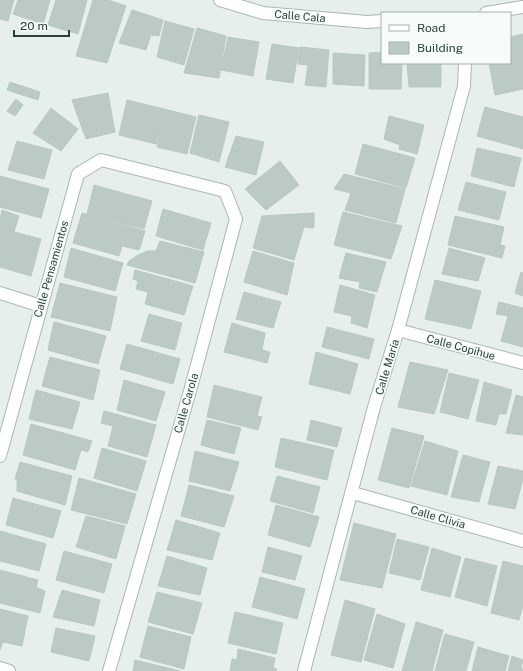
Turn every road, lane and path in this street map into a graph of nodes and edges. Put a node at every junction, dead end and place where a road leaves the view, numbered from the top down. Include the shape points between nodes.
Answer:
1 (220, 0) edge
2 (523, 7) edge
3 (492, 12) edge
4 (381, 21) edge
5 (465, 64) edge
6 (168, 177) joint
7 (0, 293) edge
8 (41, 306) junction
9 (398, 330) junction
10 (523, 363) edge
11 (0, 456) edge
12 (353, 493) junction
13 (523, 541) edge
14 (0, 668) edge
15 (9, 671) edge
16 (109, 671) edge
17 (305, 671) edge

1 - 4 street, Calle Cala via 263,13
2 - 3 street
5 - 9 street, Calle María via 464,86
6 - 8 street, Calle Pensamientos via 101,160 78,174
6 - 16 street, Calle Carola via 225,191 236,219 190,391
7 - 8 street
8 - 11 street, Calle Pensamientos
9 - 10 street, Calle Copihue
9 - 12 street, Calle María via 374,407
12 - 13 street, Calle Clivia
12 - 17 street, Calle María
14 - 15 street

